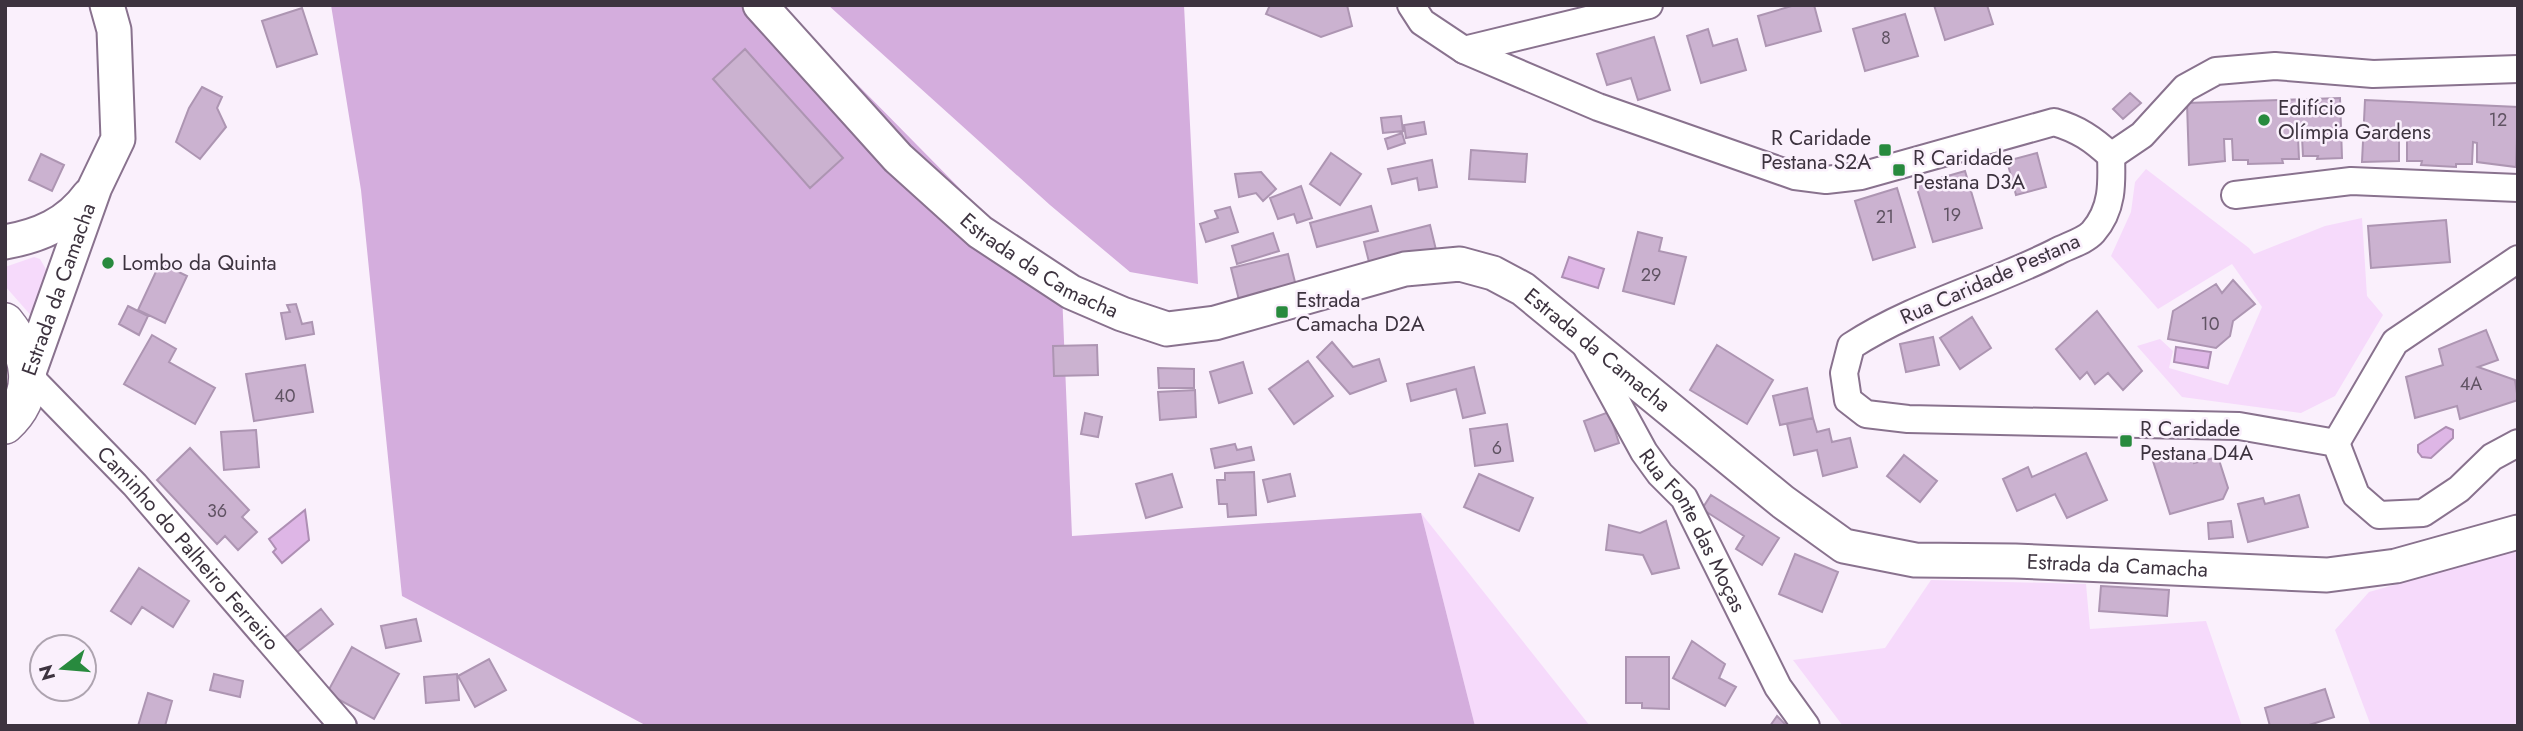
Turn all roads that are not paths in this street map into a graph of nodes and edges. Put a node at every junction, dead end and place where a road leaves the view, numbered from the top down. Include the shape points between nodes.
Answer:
1 (107, 5) edge
2 (760, 5) edge
3 (1411, 5) edge
4 (1649, 5) edge
5 (1464, 50) junction
6 (2518, 69) edge
7 (2111, 156) junction
8 (96, 187) junction
9 (2518, 188) edge
10 (2235, 195) dead end
11 (5, 242) edge
12 (2518, 259) edge
13 (5, 322) edge
14 (1580, 335) junction
15 (28, 375) junction
16 (5, 425) edge
17 (2336, 443) junction
18 (2518, 443) edge
19 (2518, 532) edge
20 (343, 726) edge
21 (1806, 726) edge

1 - 8 street, Estrada da Camacha via 114,30 118,139
2 - 14 street, Estrada da Camacha via 898,158 980,232 1071,292 1122,314 1167,328 1215,323 1405,269 1460,264 1493,273 1522,289
3 - 5 street via 1422,22
4 - 5 street
5 - 7 street via 1598,107 1795,176 1826,180 1861,176 2053,122 2090,137
6 - 7 street via 2373,74 2275,66 2216,71 2185,88 2142,135
7 - 17 street, Rua Caridade Pestana via 2112,191 2092,233 2024,268 1880,327 1851,346 1844,373 1848,400 1866,414 1908,419 2239,426
8 - 11 street, Estrada da Camacha via 82,205 52,228
8 - 15 street, Estrada da Camacha
9 - 10 street via 2351,181
12 - 17 street via 2395,342
13 - 15 main road, Estrada da Camacha via 26,355
14 - 19 street, Estrada da Camacha via 1783,502 1844,546 1915,560 2327,575 2396,566
14 - 21 street, Rua Fonte das Moças via 1644,452 1684,498 1778,687
15 - 16 main road via 24,400
15 - 20 street, Caminho do Palheiro Ferreiro via 135,485
17 - 18 street via 2356,495 2379,515 2423,513 2459,489 2492,457

